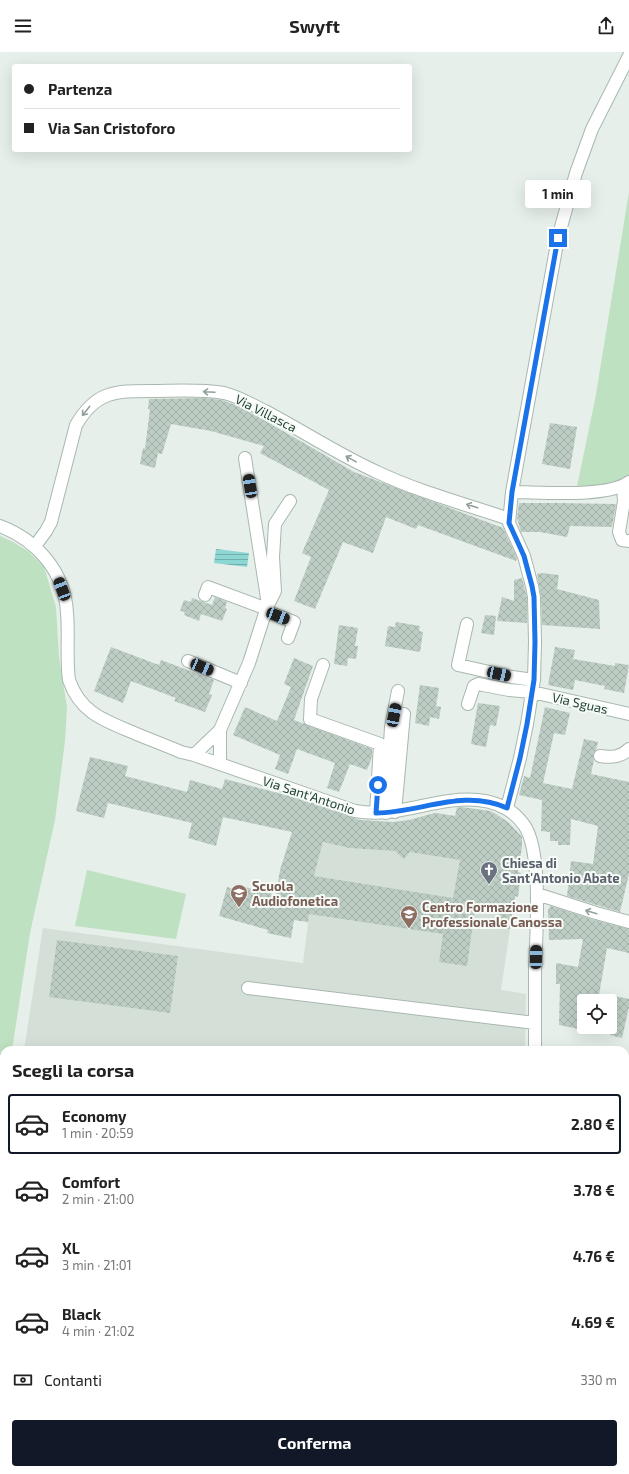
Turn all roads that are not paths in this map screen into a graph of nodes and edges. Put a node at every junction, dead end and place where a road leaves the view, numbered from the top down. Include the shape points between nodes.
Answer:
1 (629, 56) edge
2 (245, 458) dead end
3 (626, 484) edge
4 (512, 492) junction
5 (290, 501) dead end
6 (509, 519) junction
7 (0, 526) edge
8 (629, 541) edge
9 (35, 546) junction
10 (270, 586) junction
11 (205, 595) dead end
12 (267, 608) junction
13 (467, 624) dead end
14 (288, 638) dead end
15 (188, 661) dead end
16 (324, 665) dead end
17 (534, 680) junction
18 (241, 683) junction
19 (398, 691) dead end
20 (532, 692) junction
21 (468, 704) dead end
22 (404, 714) dead end
23 (629, 714) edge
24 (220, 730) junction
25 (629, 749) edge
26 (194, 755) junction
27 (600, 756) dead end
28 (220, 764) junction
29 (507, 808) junction
30 (386, 813) junction
31 (537, 894) junction
32 (629, 922) edge
33 (248, 988) dead end
34 (535, 1023) junction
35 (535, 1046) edge

1 - 4 street via 592,130 576,173 558,238
2 - 10 street
3 - 4 street via 597,492
3 - 8 street via 619,532 622,540
4 - 6 street
5 - 10 street via 275,524
6 -> 9 street, Via Villasca via 396,481 232,395 210,391 128,391 113,393 98,400 80,418 50,522
6 - 17 street via 510,527 524,556 533,591
7 - 9 street, Via Sant'Antonio via 20,534
9 - 26 street, Via Sant'Antonio via 48,560 62,589 67,612 69,676 78,699 101,719
10 - 12 street
11 - 12 street via 208,587
12 - 14 street via 294,622
12 - 18 street
13 - 17 street via 458,665
15 - 18 street
16 - 30 street via 311,699 310,719 380,744
17 - 20 street
18 - 24 street
19 - 30 street via 391,727
20 - 21 street, Via Sguas via 478,684 474,686
20 - 23 street, Via Sguas
20 - 29 street via 520,758
22 - 30 street
24 - 26 street
24 - 28 street
25 - 27 street via 615,757
26 - 28 street, Via Sant'Antonio
28 - 30 street, Via Sant'Antonio via 355,811
29 - 30 street, Via Sant'Antonio via 488,801 459,800
29 - 31 street, Via Sant'Antonio via 525,825 529,835
32 -> 31 street
31 - 34 street, Via Sant'Antonio via 530,1007
33 - 34 street
34 - 35 street, Via Sant'Antonio

